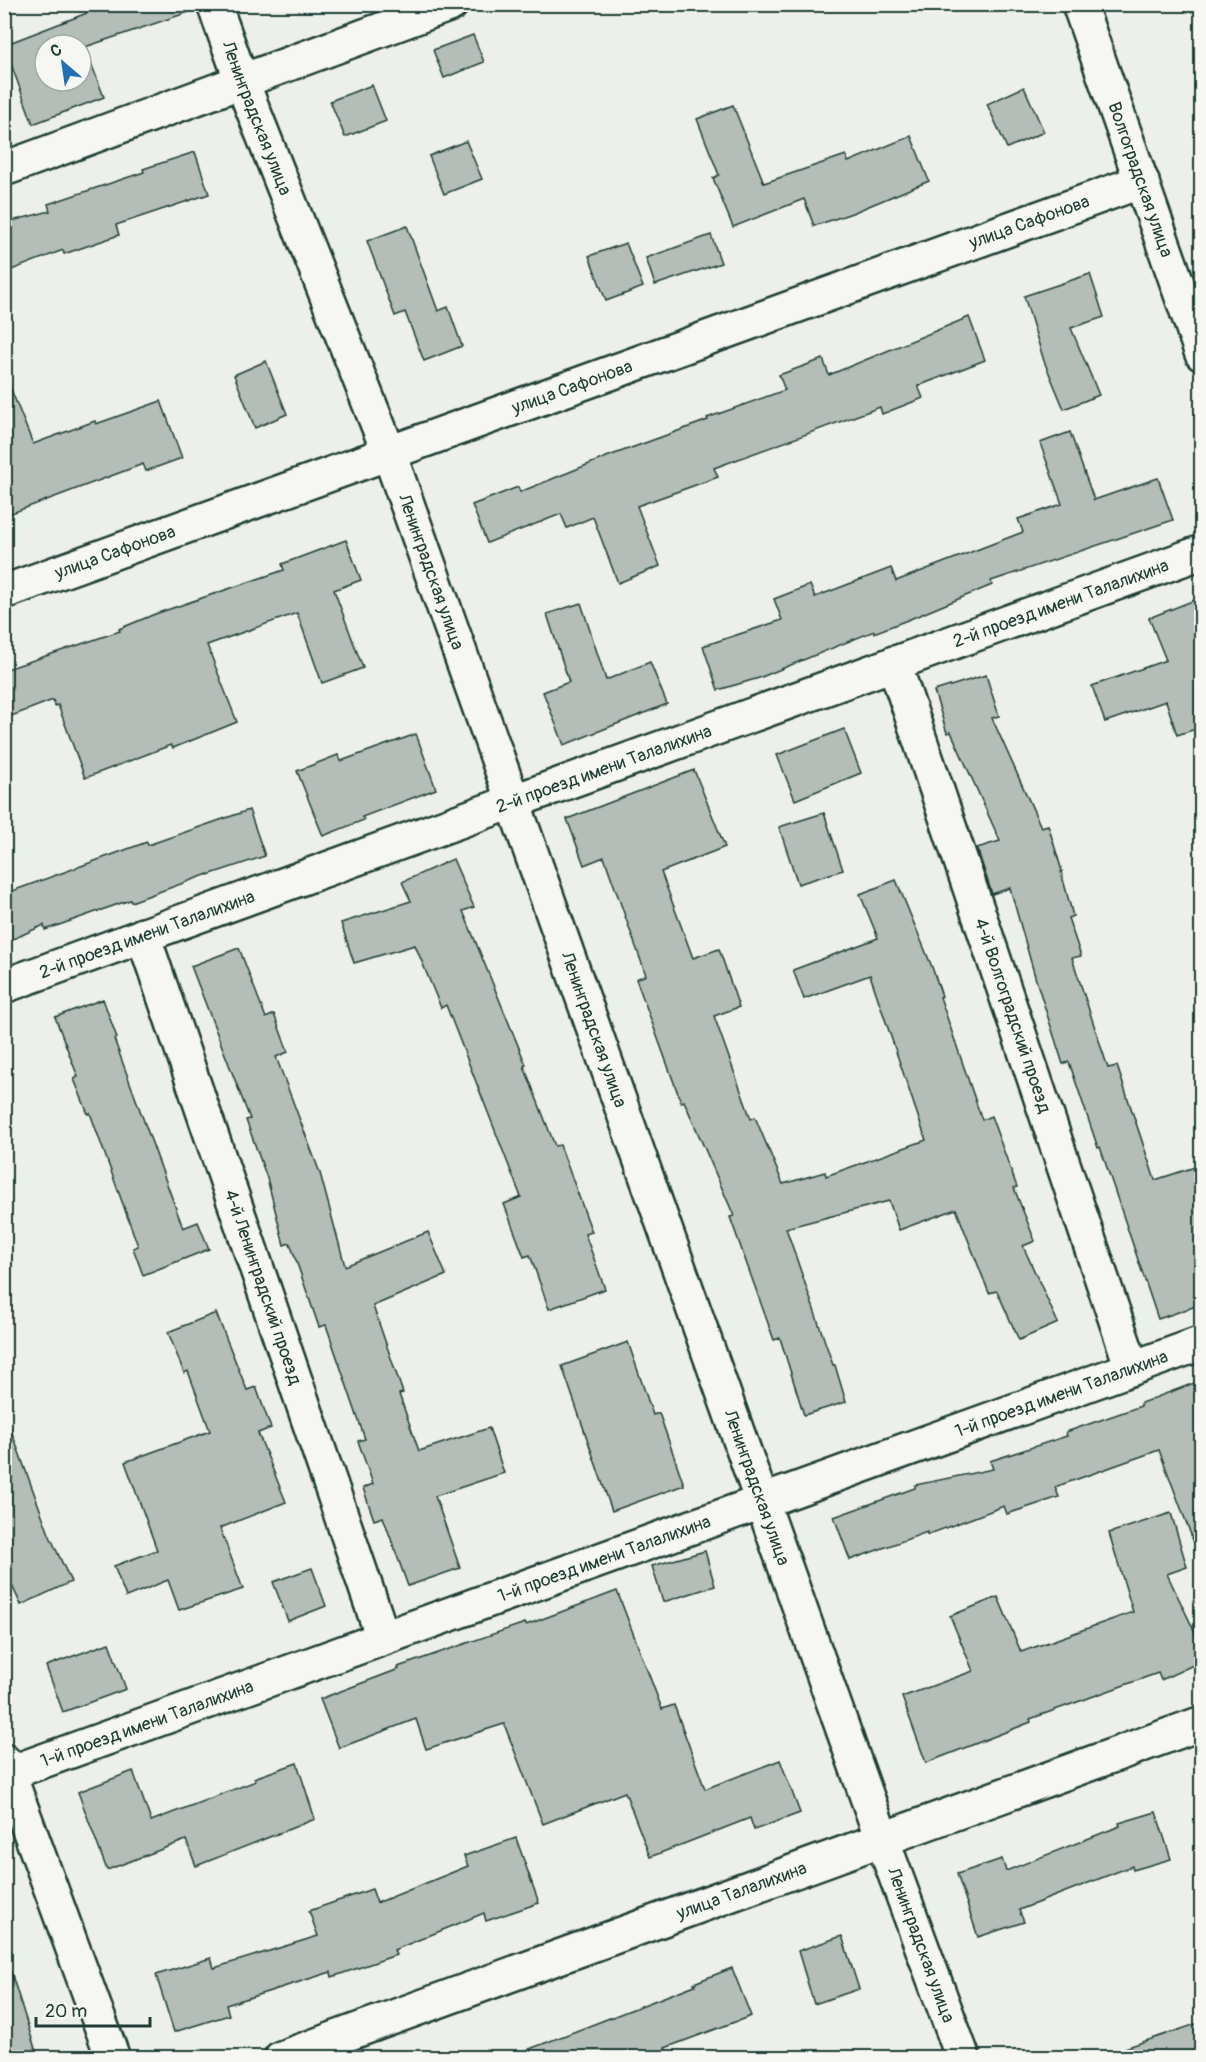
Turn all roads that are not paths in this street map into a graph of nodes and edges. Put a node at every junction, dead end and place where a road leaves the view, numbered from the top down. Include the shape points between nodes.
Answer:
1 (214, 4) edge
2 (451, 4) edge
3 (1079, 4) edge
4 (242, 81) junction
5 (4, 169) edge
6 (1142, 181) junction
7 (1202, 354) edge
8 (389, 453) junction
9 (1202, 552) edge
10 (4, 592) edge
11 (894, 663) junction
12 (513, 801) junction
13 (143, 935) junction
14 (4, 986) edge
15 (1202, 1343) edge
16 (1132, 1368) junction
17 (762, 1502) junction
18 (383, 1638) junction
19 (1202, 1723) edge
20 (6, 1769) edge
21 (882, 1839) junction
22 (112, 2058) edge
23 (281, 2058) edge
24 (963, 2058) edge

1 - 4 street, Ленинградская улица
2 - 4 street
3 - 6 street, Волгоградская улица
4 - 5 street
4 - 8 street, Ленинградская улица
6 - 7 street, Волгоградская улица
6 - 8 street, улица Сафонова
8 - 10 street, улица Сафонова
8 - 12 street, Ленинградская улица
9 - 11 street, 2-й проезд имени Талалихина
11 - 12 street, 2-й проезд имени Талалихина
11 - 16 street, 4-й Волгоградский проезд
12 - 13 street, 2-й проезд имени Талалихина
12 - 17 street, Ленинградская улица
13 - 14 street, 2-й проезд имени Талалихина
13 - 18 street, 4-й Ленинградский проезд
15 - 16 street, 1-й проезд имени Талалихина
16 - 17 street, 1-й проезд имени Талалихина
17 - 18 street, 1-й проезд имени Талалихина
17 - 21 street, Ленинградская улица
18 - 20 street, 1-й проезд имени Талалихина
19 - 21 street, улица Талалихина
20 - 22 street
21 - 23 street, улица Талалихина
21 - 24 street, Ленинградская улица

